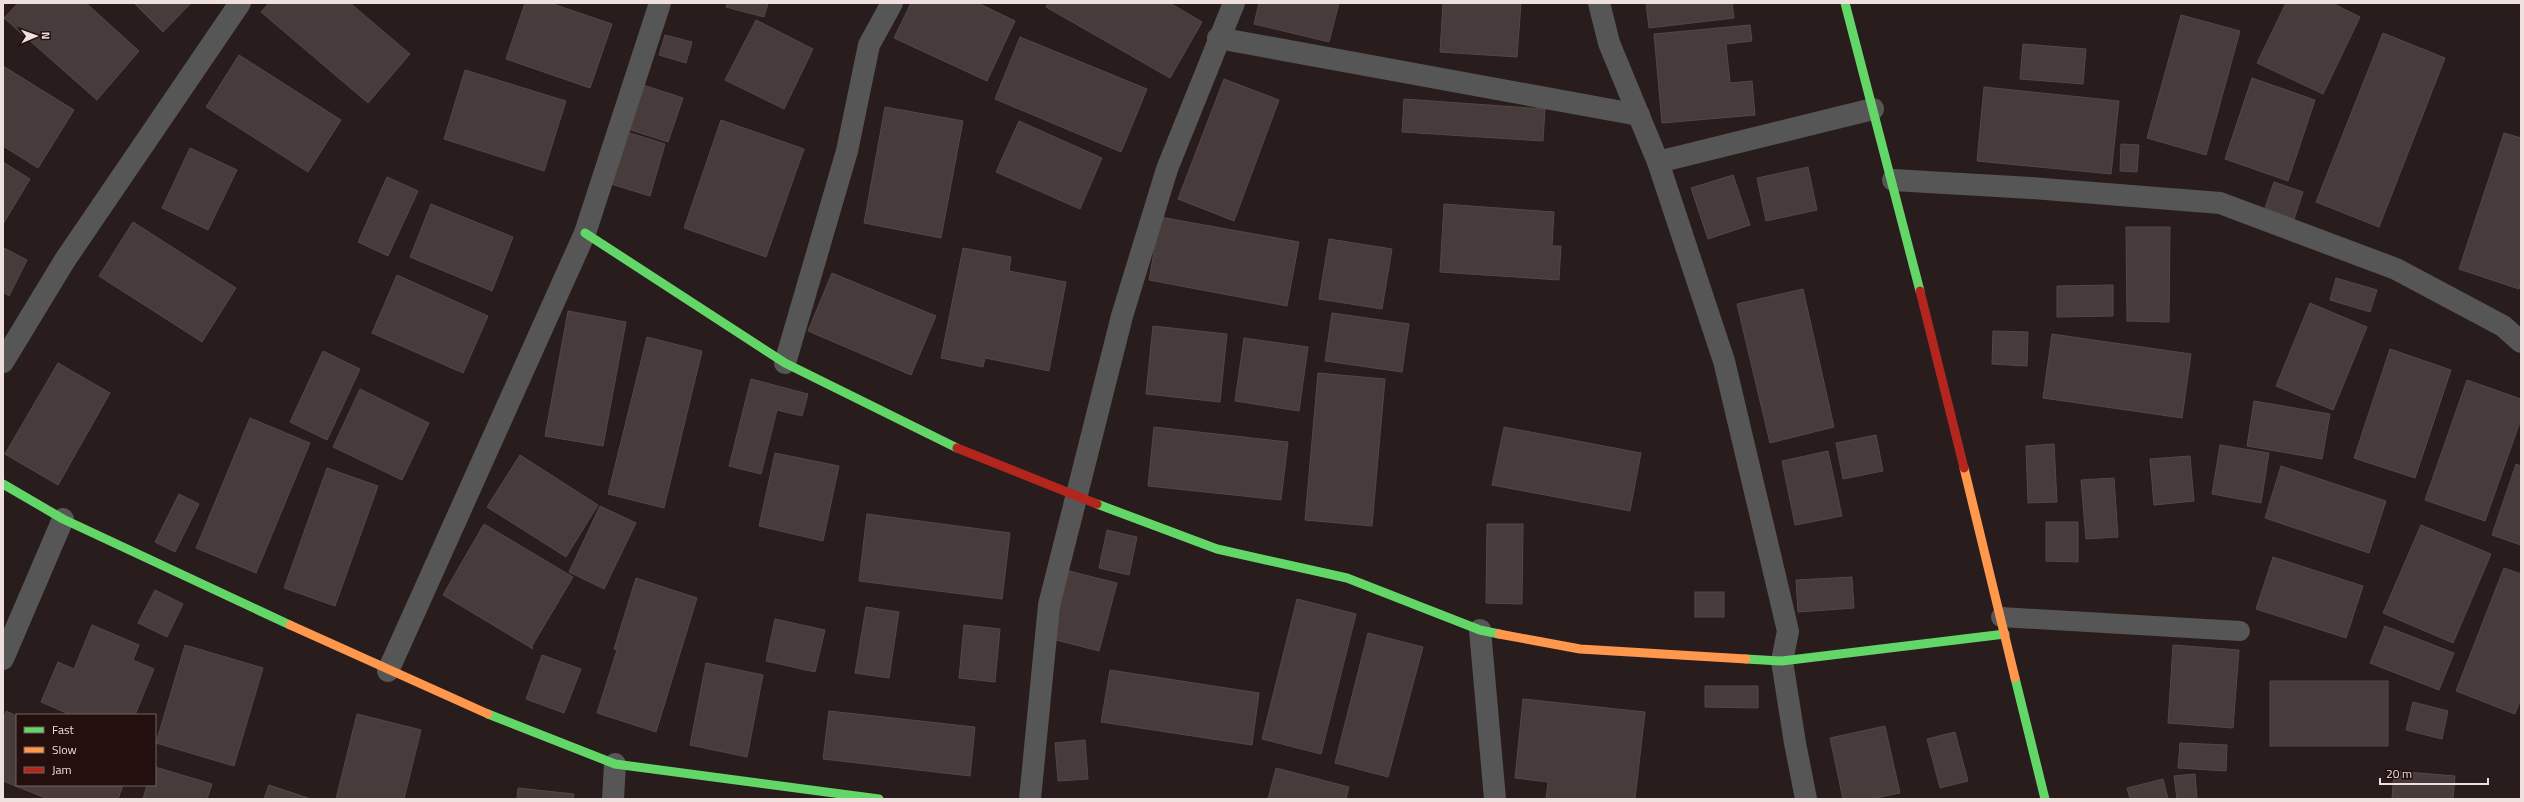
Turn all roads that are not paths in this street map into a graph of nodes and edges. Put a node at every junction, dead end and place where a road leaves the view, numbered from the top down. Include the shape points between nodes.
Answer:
1 (240, 3) edge
2 (660, 3) edge
3 (892, 3) edge
4 (1234, 3) edge
5 (1599, 3) edge
6 (1844, 3) edge
7 (1218, 38) junction
8 (1873, 109) junction
9 (1639, 115) junction
10 (1658, 162) junction
11 (1893, 180) junction
12 (585, 233) junction
13 (2521, 342) edge
14 (3, 362) edge
15 (786, 363) junction
16 (3, 484) edge
17 (1077, 498) junction
18 (63, 519) junction
19 (2003, 626) junction
20 (1480, 630) junction
21 (2240, 631) dead end
22 (3, 659) edge
23 (1782, 661) junction
24 (388, 671) junction
25 (615, 764) junction
26 (613, 799) edge
27 (879, 799) edge
28 (1030, 799) edge
29 (1495, 799) edge
30 (1806, 799) edge
31 (2044, 799) edge

1 - 14 street via 65,260
2 - 12 street
3 - 15 street via 870,45 847,151
4 - 7 street
5 - 9 street via 1609,43
6 - 8 street
7 - 9 street
7 - 17 street via 1167,169 1122,316
8 - 10 street
8 - 11 street
9 - 10 street
10 - 23 street via 1724,361 1788,631
11 - 13 street via 2220,203 2396,270 2502,326
11 - 19 street
12 - 15 street
12 - 24 street
15 - 17 street via 974,457
16 - 18 street
17 - 20 street via 1217,549 1347,578
17 - 28 street via 1049,605
18 - 22 street
18 - 24 street
19 - 21 lane
19 - 23 street
19 - 31 street
20 - 23 street via 1580,649
20 - 29 street
23 - 30 street
24 - 25 street via 524,730
25 - 26 street
25 - 27 street

